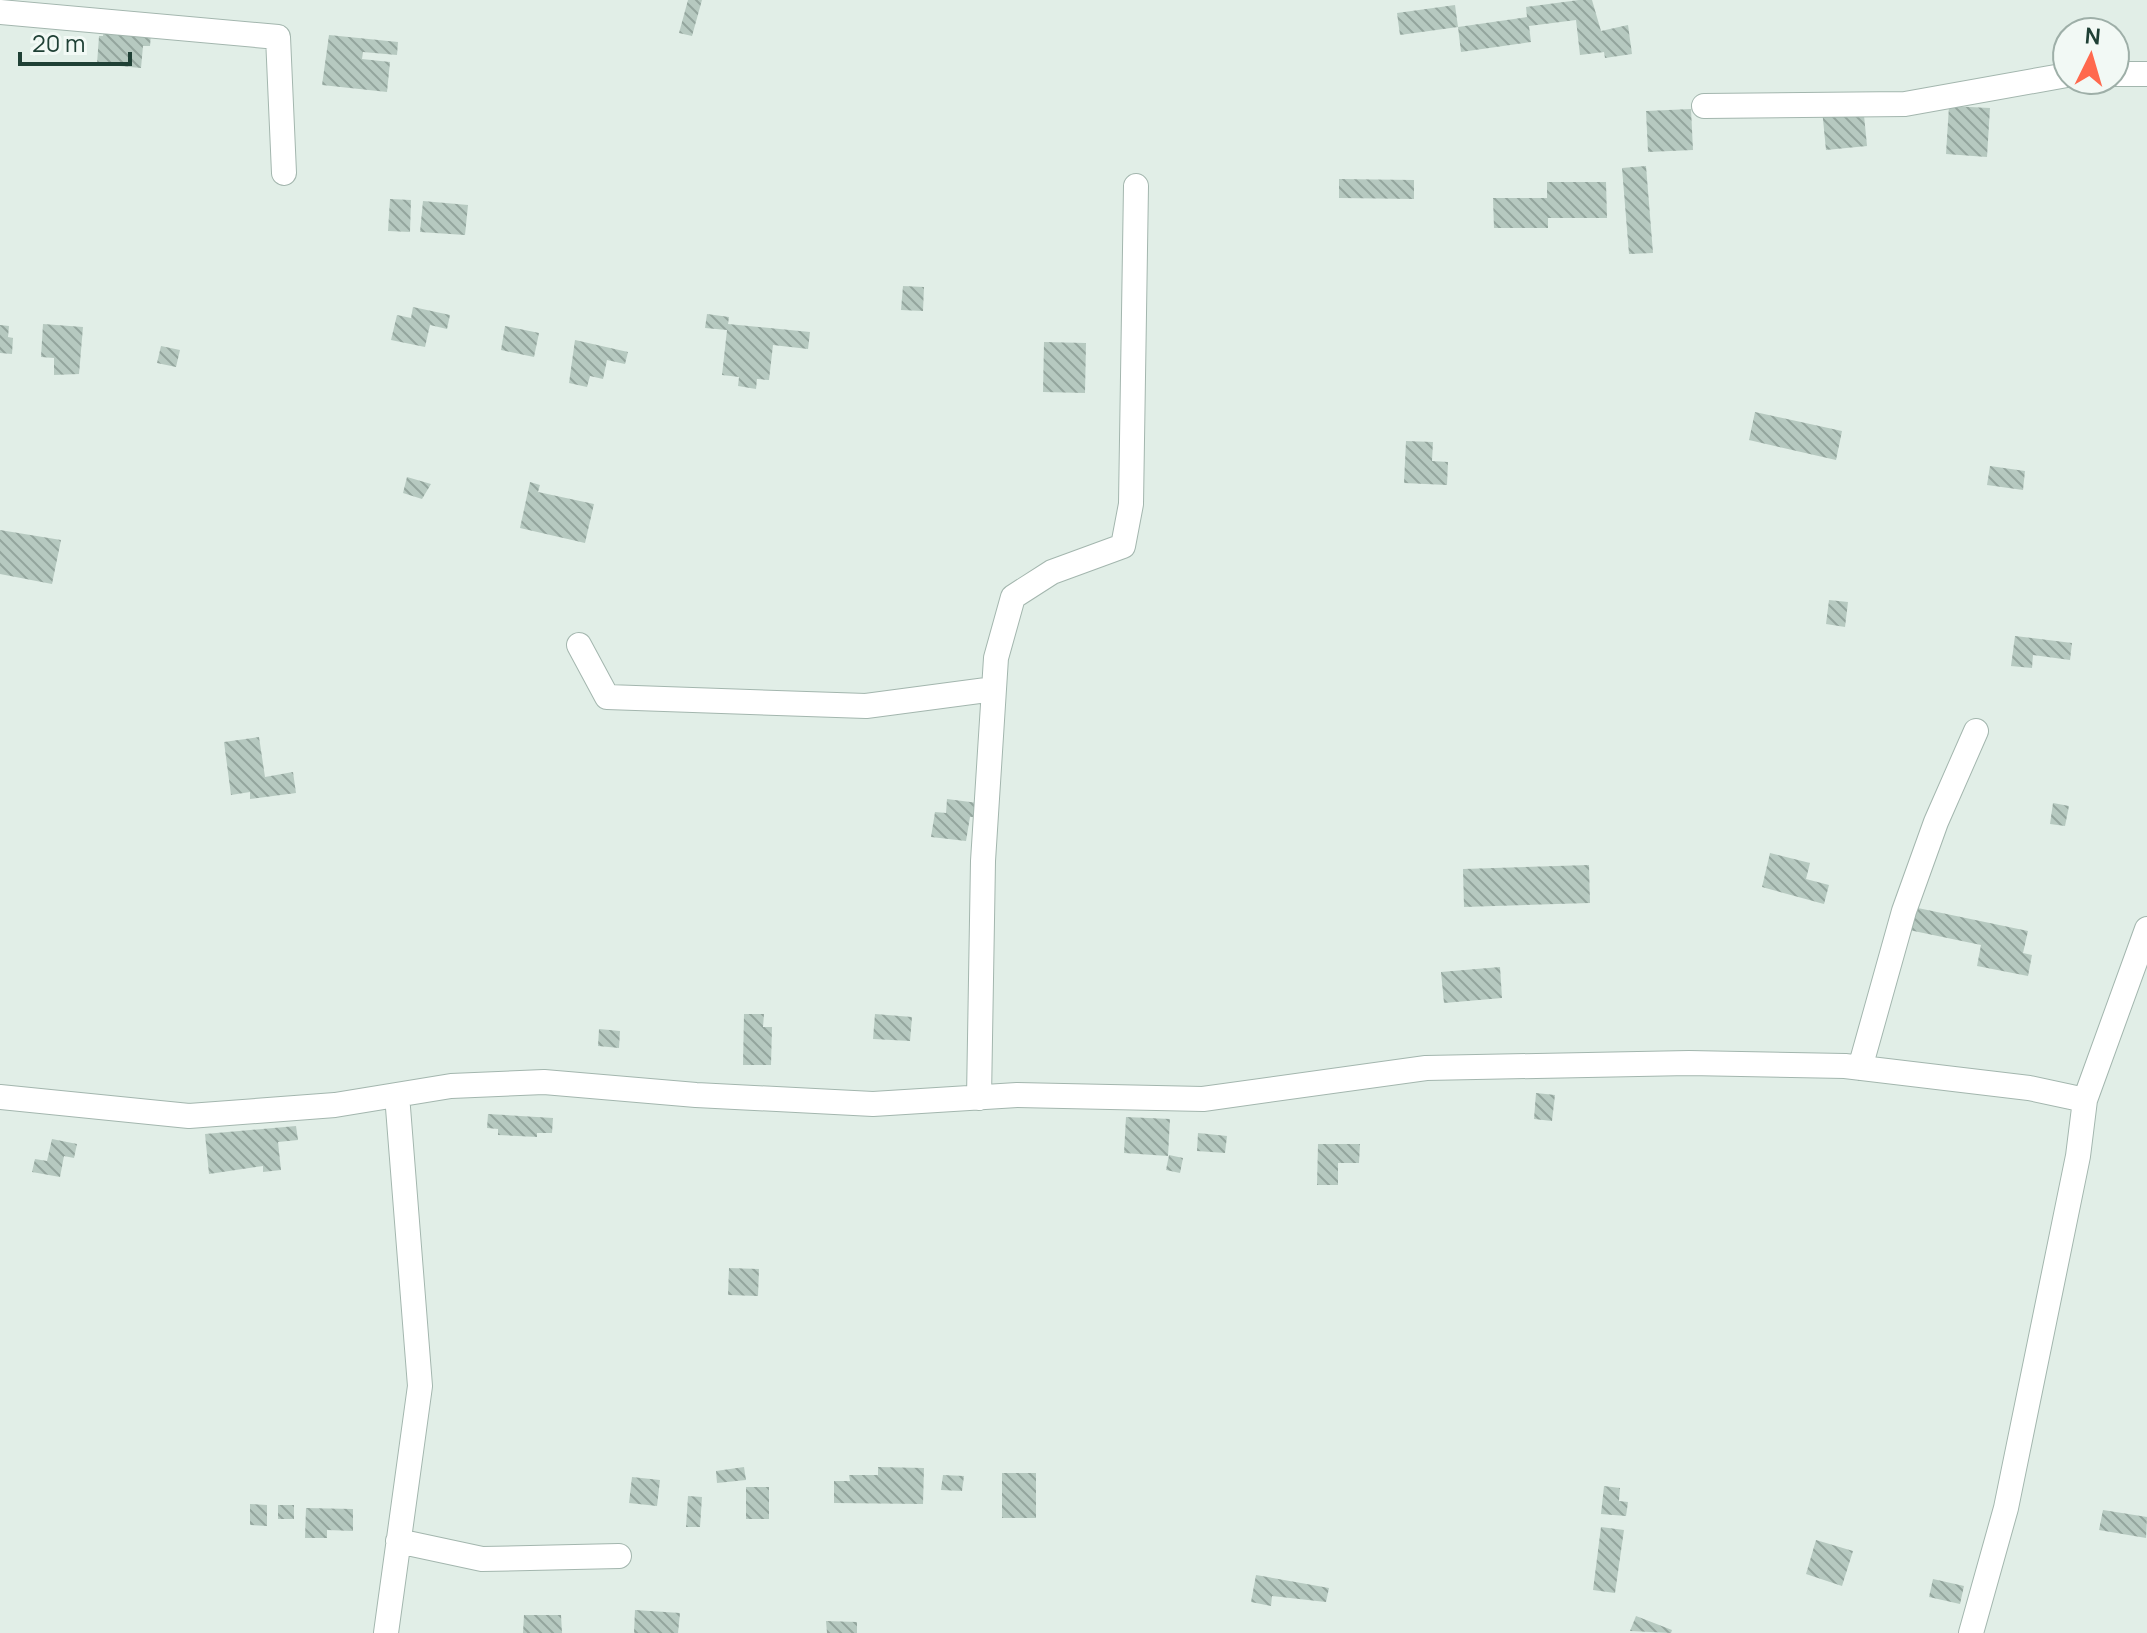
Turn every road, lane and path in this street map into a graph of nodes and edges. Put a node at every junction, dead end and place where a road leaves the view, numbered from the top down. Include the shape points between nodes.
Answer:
1 (0, 12) edge
2 (2051, 78) edge
3 (1704, 106) dead end
4 (284, 173) dead end
5 (1136, 186) dead end
6 (579, 645) dead end
7 (994, 689) junction
8 (1976, 731) dead end
9 (2147, 929) edge
10 (1860, 1068) junction
11 (397, 1095) junction
12 (0, 1097) edge
13 (979, 1098) junction
14 (2085, 1100) junction
15 (398, 1541) junction
16 (619, 1556) dead end
17 (386, 1633) edge
18 (1971, 1633) edge

1 - 4 street via 278,37
2 - 3 street via 1905,104
5 - 7 street via 1131,504 1123,546 1052,572 1013,597 996,658
6 - 7 street via 607,697 866,706
7 - 13 street via 983,861
8 - 10 street via 1904,911
9 - 14 street
10 - 13 street via 1689,1063 1426,1068 1203,1099
10 - 14 street
11 - 12 street via 189,1116
11 - 13 street via 451,1086 544,1082 873,1104
11 - 15 street via 420,1386
14 - 18 street via 2006,1508
15 - 16 street via 482,1559
15 - 17 street

